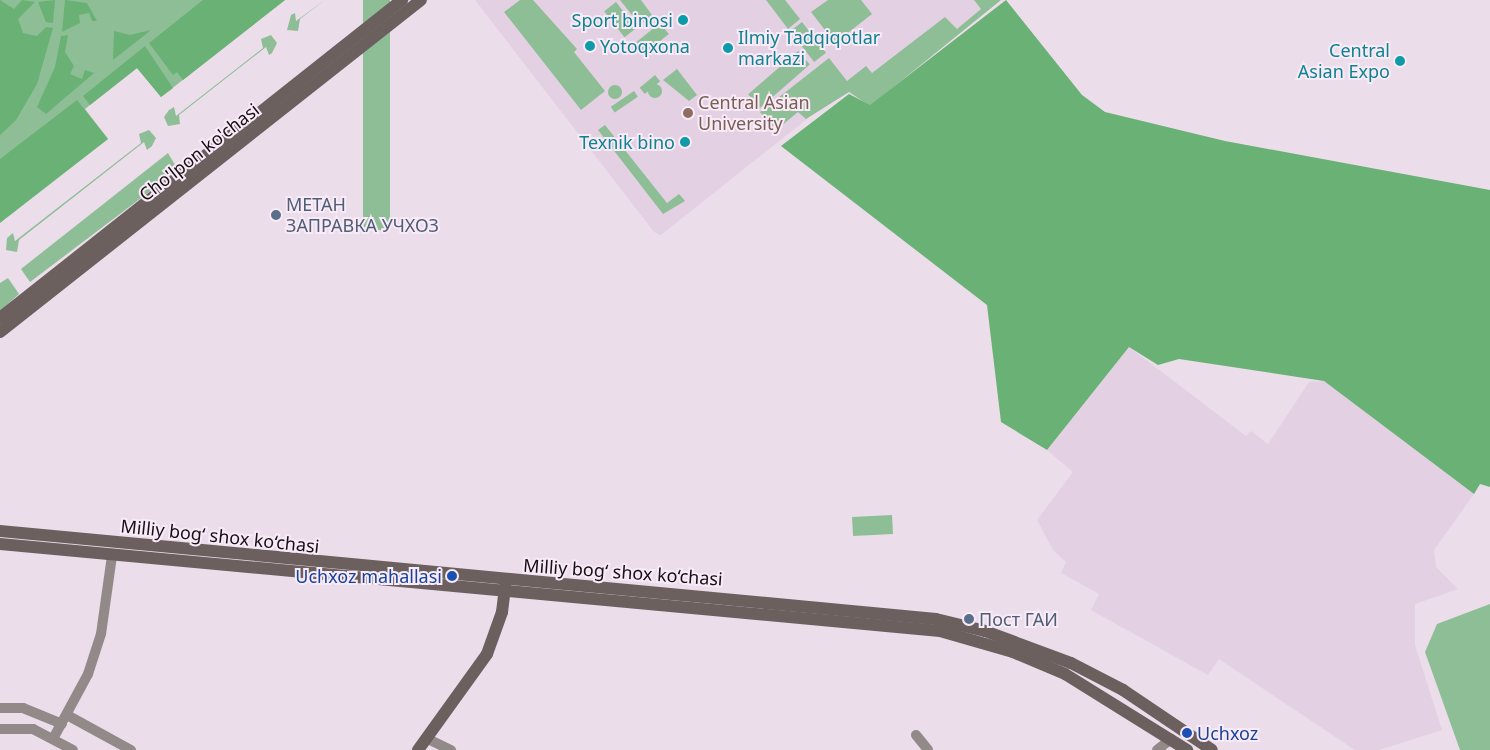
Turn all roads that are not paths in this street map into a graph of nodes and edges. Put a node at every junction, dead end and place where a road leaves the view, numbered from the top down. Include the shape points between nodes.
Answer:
1 (402, 0) edge
2 (421, 0) edge
3 (0, 318) edge
4 (0, 332) edge
5 (0, 531) edge
6 (0, 544) edge
7 (112, 556) junction
8 (235, 561) junction
9 (505, 587) junction
10 (0, 708) edge
11 (64, 719) junction
12 (0, 729) edge
13 (916, 735) dead end
14 (54, 737) junction
15 (426, 738) junction
16 (1171, 739) junction
17 (73, 750) edge
18 (131, 750) edge
19 (418, 750) edge
20 (451, 750) edge
21 (928, 750) edge
22 (1158, 750) edge
23 (1187, 750) edge
24 (1212, 750) edge

1 - 3 main road, Cho'lpon ko'chasi
2 - 4 main road, Cho'lpon ko'chasi
5 - 8 main road, Milliy bog‘ shox ko‘chasi
6 - 7 main road, Milliy bog‘ shox ko‘chasi
7 - 8 main road, Milliy bog‘ shox ko‘chasi
7 - 11 street via 101,634
8 - 9 main road, Milliy bog‘ shox ko‘chasi
9 - 15 main road via 487,654
9 - 16 main road, Milliy bog‘ shox ko‘chasi via 940,631 1013,652 1065,674
9 - 24 main road, Milliy bog‘ shox ko‘chasi via 857,609 963,625 1071,663 1123,690
10 - 11 street via 23,708
11 - 14 street
11 - 18 street
12 - 14 street via 33,729
13 - 21 street
14 - 17 street
15 - 19 main road
15 - 20 street
16 - 22 street
16 - 23 main road, Milliy bog‘ shox ko‘chasi

